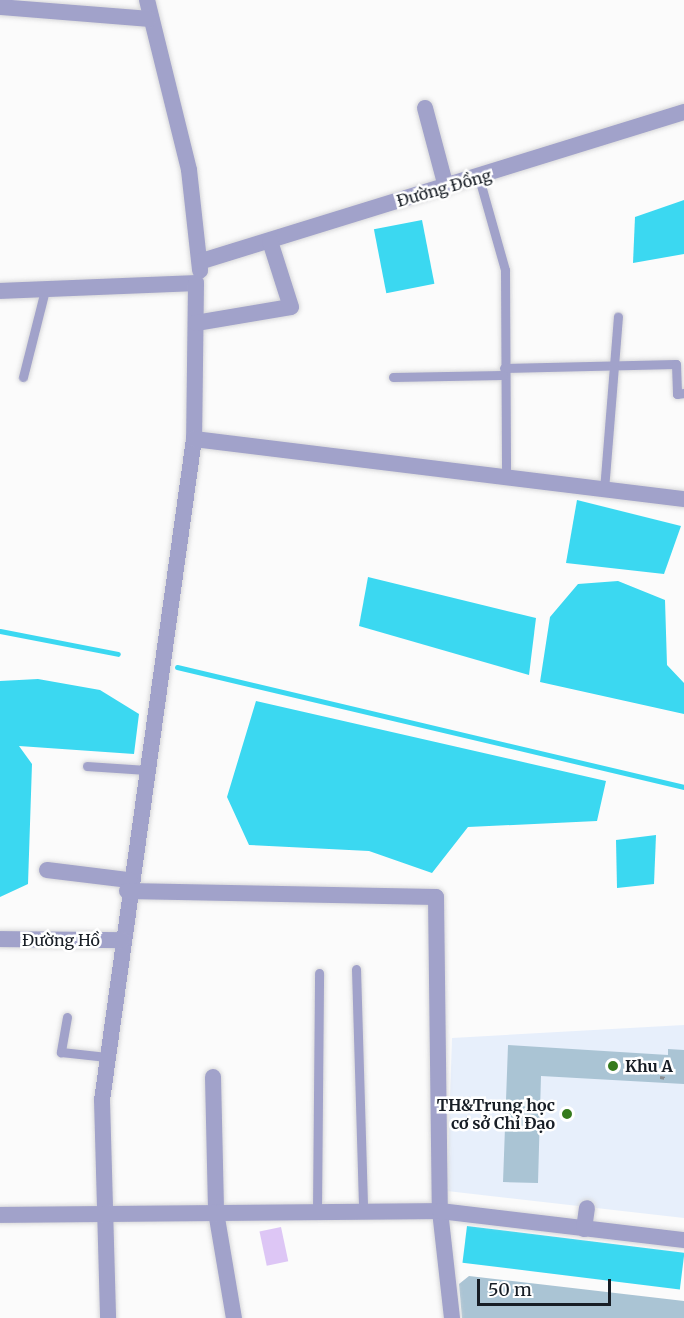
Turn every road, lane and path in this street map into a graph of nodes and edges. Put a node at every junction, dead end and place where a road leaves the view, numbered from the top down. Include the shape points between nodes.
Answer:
1 (147, 0) edge
2 (0, 7) edge
3 (149, 19) junction
4 (425, 108) dead end
5 (684, 112) edge
6 (479, 178) junction
7 (446, 187) junction
8 (270, 241) junction
9 (202, 261) junction
10 (196, 283) junction
11 (45, 290) junction
12 (0, 291) edge
13 (618, 317) dead end
14 (196, 323) junction
15 (615, 365) junction
16 (503, 371) junction
17 (23, 377) dead end
18 (393, 377) dead end
19 (684, 393) edge
20 (194, 439) junction
21 (506, 477) junction
22 (604, 490) junction
23 (681, 500) edge
24 (87, 766) dead end
25 (146, 770) junction
26 (47, 870) dead end
27 (128, 885) junction
28 (0, 939) edge
29 (122, 940) junction
30 (356, 969) dead end
31 (319, 973) dead end
32 (67, 1017) dead end
33 (107, 1057) junction
34 (213, 1077) dead end
35 (660, 1077) dead end
36 (666, 1078) dead end
37 (587, 1208) dead end
38 (440, 1211) junction
39 (216, 1212) junction
40 (318, 1212) junction
41 (363, 1212) junction
42 (101, 1213) junction
43 (0, 1215) edge
44 (584, 1229) junction
45 (684, 1240) edge
46 (108, 1318) edge
47 (234, 1318) edge
48 (452, 1318) edge

1 - 3 street
2 - 3 street
3 - 9 street via 189,170
4 - 7 street
5 - 6 street, Đường Đồng
6 - 7 street, Đường Đồng
6 - 16 lane via 505,270
7 - 8 street, Đường Đồng
8 - 9 street, Đường Đồng
8 - 14 street via 291,307
9 - 10 street
10 - 11 street
10 - 14 street
11 - 12 street
11 - 17 lane
13 - 15 lane
14 - 20 street
15 - 16 lane
15 - 19 lane via 676,364 677,394
15 - 22 lane
16 - 18 lane
16 - 21 lane
20 - 21 street
20 - 25 street
21 - 22 street
22 - 23 street
24 - 25 lane
25 - 27 street
26 - 27 street
27 - 29 street
27 - 38 street via 436,897
28 - 29 street, Đường Hồ
29 - 33 street
30 - 41 lane
31 - 40 lane
32 - 33 lane via 61,1052
33 - 42 street
34 - 39 street
35 - 36 path
37 - 44 street
38 - 41 street
38 - 44 street
38 - 48 street
39 - 40 street
39 - 42 street
39 - 47 street
40 - 41 street
42 - 43 street
42 - 46 street
44 - 45 street

